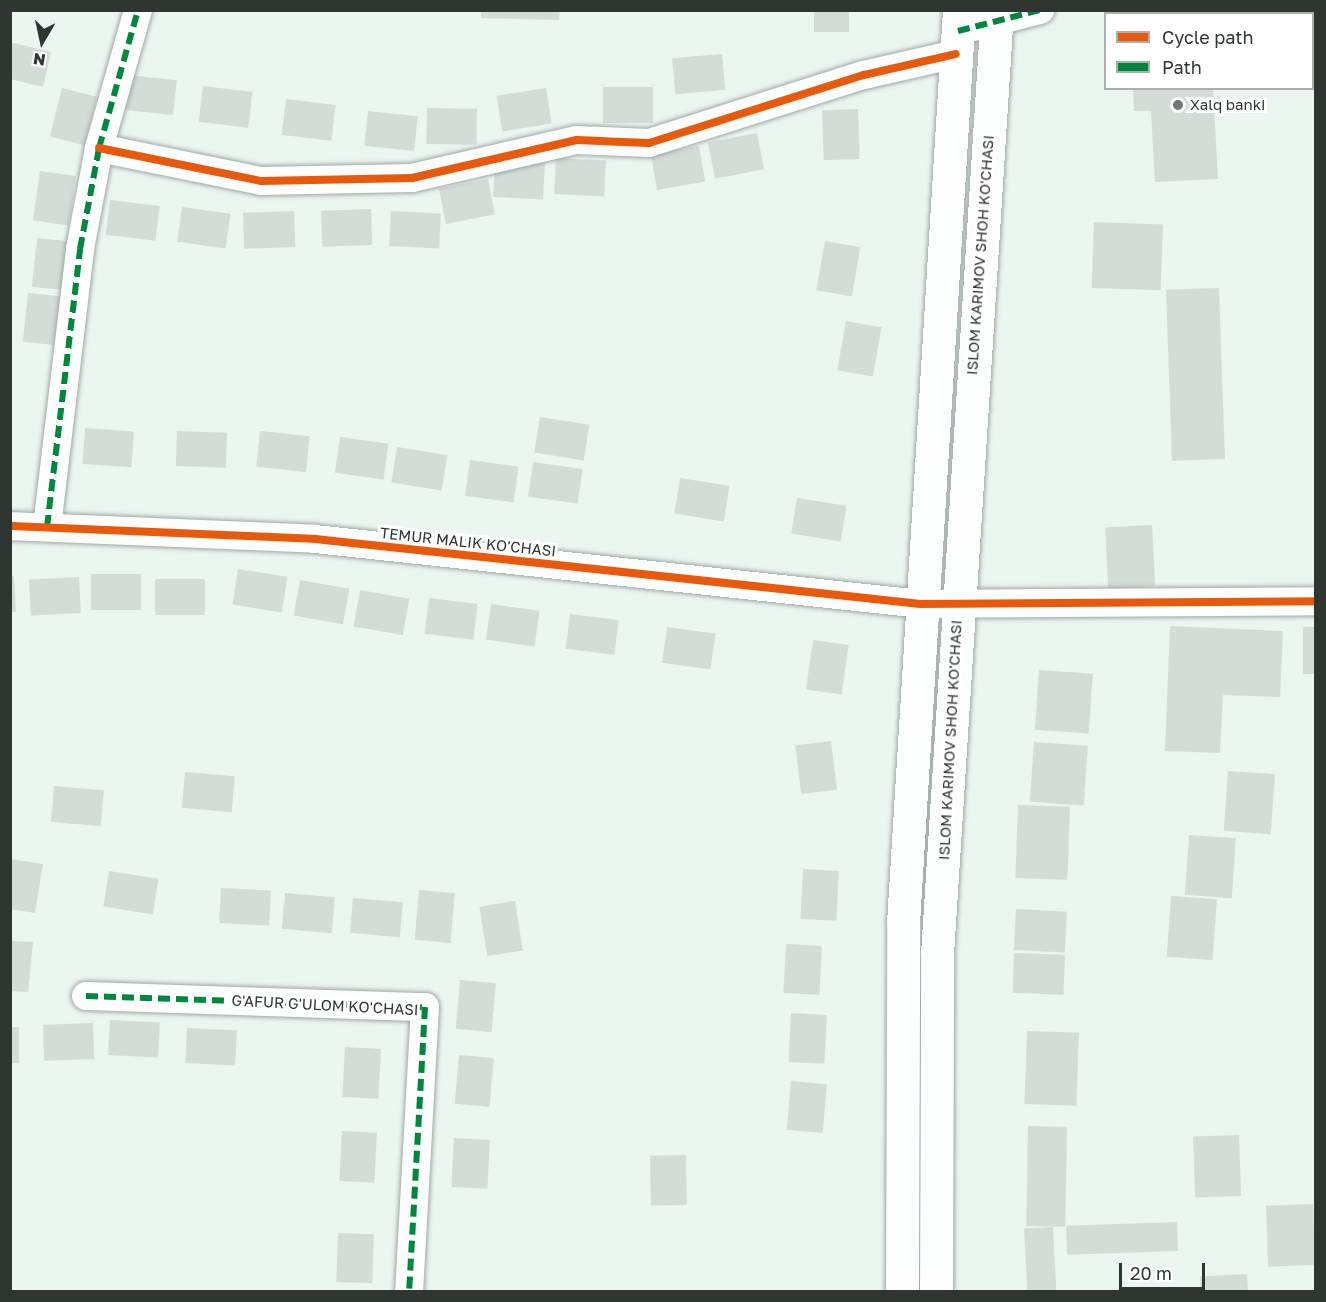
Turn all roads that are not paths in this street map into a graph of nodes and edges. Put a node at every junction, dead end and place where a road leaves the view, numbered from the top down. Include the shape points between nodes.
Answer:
1 (138, 10) edge
2 (1040, 10) edge
3 (997, 17) edge
4 (957, 32) edge
5 (99, 148) junction
6 (10, 526) edge
7 (47, 527) junction
8 (1316, 601) edge
9 (958, 603) junction
10 (921, 604) junction
11 (86, 996) dead end
12 (409, 1292) edge
13 (902, 1292) edge
14 (936, 1292) edge

1 - 5 street
2 - 3 street
3 - 4 street
3 - 9 main road, ISLOM KARIMOV SHOH KO'CHASI
4 - 5 street via 864,75 649,143 577,141 412,178 261,181
4 - 10 main road
5 - 7 street via 80,249
6 - 7 street, TEMUR MALIK KO'CHASI
7 - 10 street, TEMUR MALIK KO'CHASI via 315,539
8 - 9 street, TEMUR MALIK KO'CHASI
9 - 10 street, TEMUR MALIK KO'CHASI
9 - 14 main road, ISLOM KARIMOV SHOH KO'CHASI via 938,954
10 - 13 main road via 903,923
11 - 12 street, G'AFUR G'ULOM KO'CHASI via 425,1007

